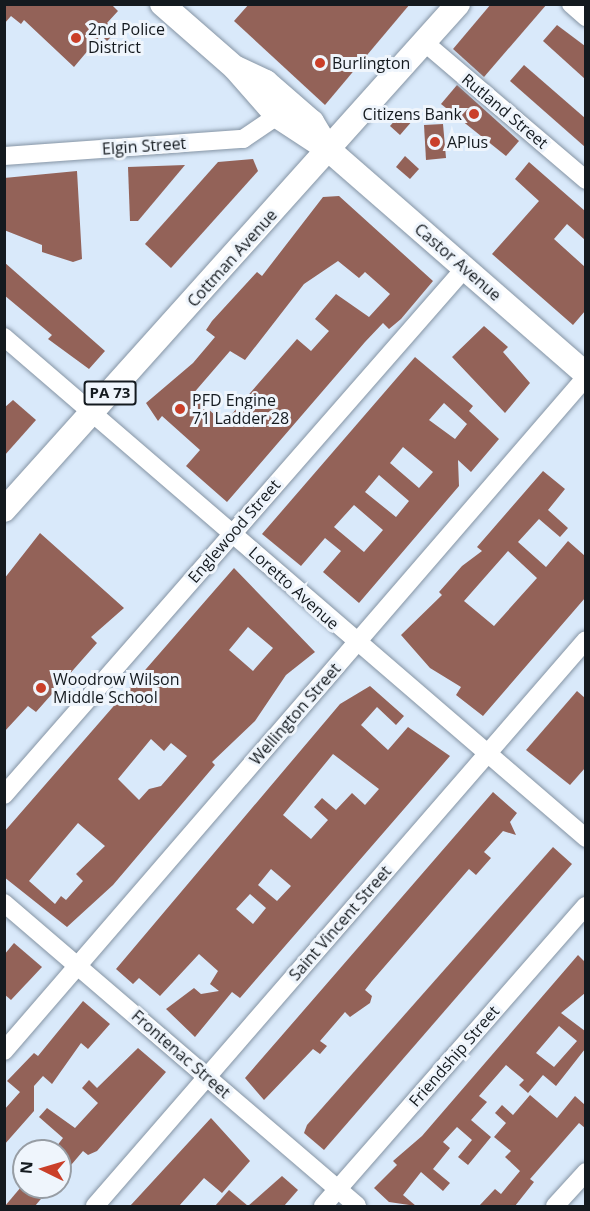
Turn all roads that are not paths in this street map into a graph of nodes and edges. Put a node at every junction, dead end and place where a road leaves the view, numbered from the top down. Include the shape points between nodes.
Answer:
1 (162, 4) edge
2 (458, 4) edge
3 (571, 4) edge
4 (585, 17) edge
5 (424, 42) junction
6 (235, 68) junction
7 (277, 116) junction
8 (329, 150) junction
9 (4, 156) edge
10 (585, 180) edge
11 (465, 268) junction
12 (4, 337) edge
13 (585, 375) edge
14 (92, 413) junction
15 (4, 510) edge
16 (232, 533) junction
17 (585, 640) edge
18 (357, 643) junction
19 (486, 755) junction
20 (4, 795) edge
21 (585, 837) edge
22 (4, 903) edge
23 (585, 906) edge
24 (78, 965) junction
25 (4, 1051) edge
26 (208, 1076) junction
27 (585, 1172) edge
28 (338, 1190) junction
29 (95, 1206) edge
30 (323, 1206) edge
31 (357, 1206) edge
32 (555, 1206) edge

1 - 6 main road, Castor Avenue
2 - 5 main road, Cottman Avenue / PA 73
3 - 4 street
5 - 8 main road, Cottman Avenue / PA 73
5 - 10 street, Rutland Street
6 - 7 main road, Castor Avenue
6 - 8 main road, Castor Avenue via 266,82 297,109
7 - 8 main road, Castor Avenue
7 - 9 street, Elgin Street via 243,139
8 - 11 main road, Castor Avenue
8 - 14 main road, Cottman Avenue / PA 73
11 - 13 main road, Castor Avenue
11 - 16 street, Englewood Street
12 - 14 street, Loretto Avenue
13 - 18 street, Wellington Street
14 - 15 main road, Cottman Avenue / PA 73
14 - 16 street, Loretto Avenue
16 - 18 street, Loretto Avenue
16 - 20 street, Englewood Street
17 - 19 street, Saint Vincent Street
18 - 19 street, Loretto Avenue
18 - 24 street, Wellington Street
19 - 21 street, Loretto Avenue
19 - 26 street, Saint Vincent Street
22 - 24 street, Frontenac Street
23 - 28 street, Friendship Street
24 - 25 street, Wellington Street
24 - 26 street, Frontenac Street
26 - 28 street, Frontenac Street
26 - 29 street, Saint Vincent Street
27 - 32 street
28 - 30 street, Friendship Street
28 - 31 street, Frontenac Street

